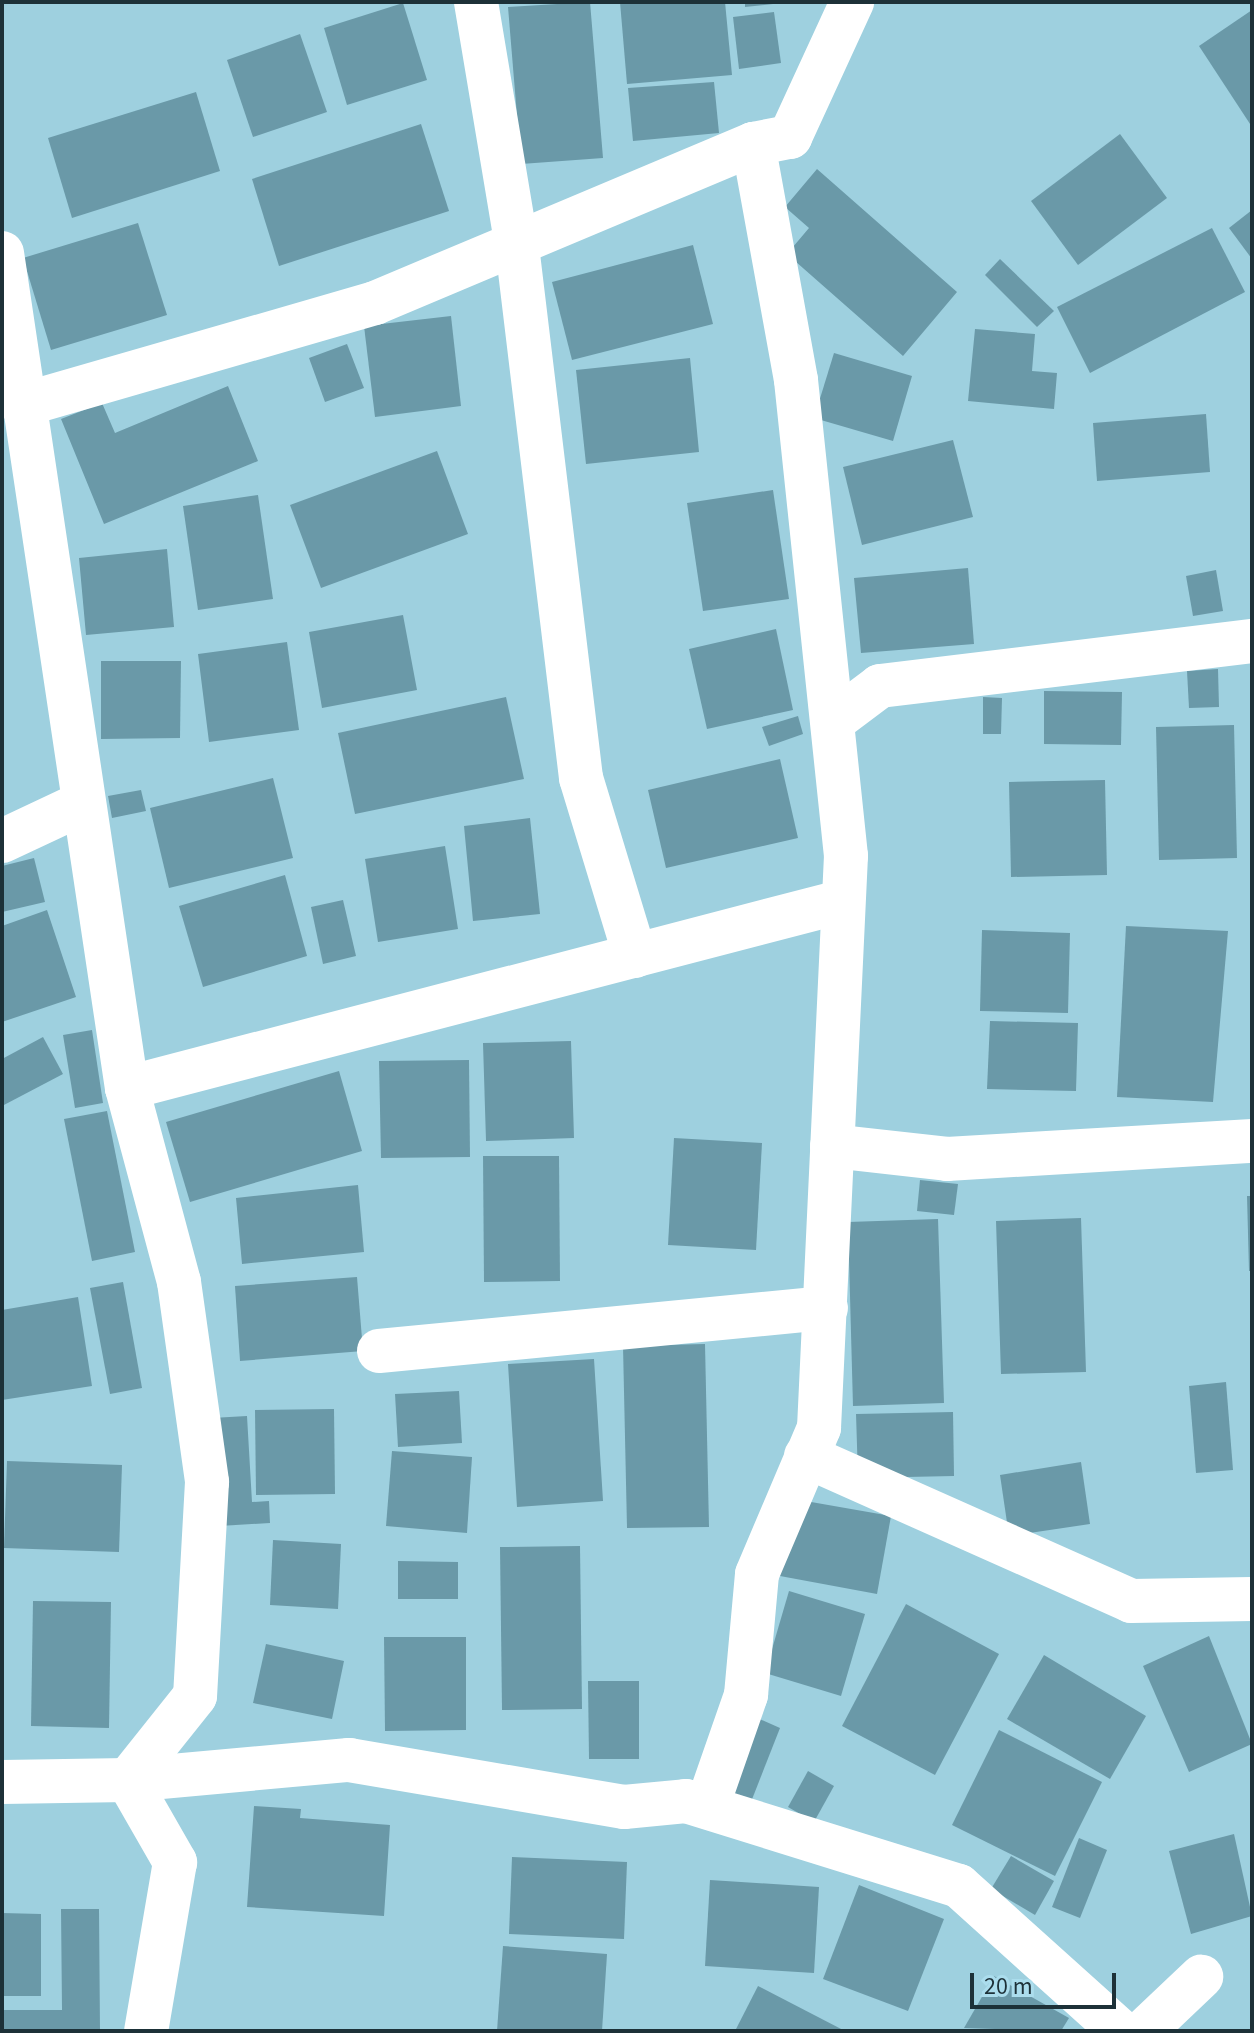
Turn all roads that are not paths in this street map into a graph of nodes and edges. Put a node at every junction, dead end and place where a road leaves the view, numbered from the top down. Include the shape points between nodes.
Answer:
1 (476, 2) edge
2 (852, 2) edge
3 (753, 144) junction
4 (517, 246) junction
5 (3, 260) edge
6 (22, 405) junction
7 (1252, 641) edge
8 (836, 719) junction
9 (83, 803) junction
10 (2, 841) edge
11 (840, 902) junction
12 (635, 956) junction
13 (127, 1088) junction
14 (1252, 1141) edge
15 (832, 1146) junction
16 (826, 1308) junction
17 (379, 1351) dead end
18 (806, 1456) junction
19 (1252, 1599) edge
20 (128, 1780) junction
21 (2, 1782) edge
22 (707, 1807) junction
23 (1201, 1977) dead end
24 (146, 2031) edge
25 (1120, 2031) edge
26 (1144, 2031) edge

1 - 4 street
2 - 3 street via 790,137
3 - 4 street
3 - 8 street via 796,380
4 - 6 street via 375,303
4 - 12 street via 581,778
5 - 6 street
6 - 9 street
7 - 8 street via 880,686
8 - 11 street via 846,856
9 - 10 street
9 - 13 street
11 - 12 street
11 - 15 street
12 - 13 street
13 - 20 street via 179,1282 207,1482 195,1696
14 - 15 street via 947,1159
15 - 16 street
16 - 17 street
16 - 18 street via 819,1428
18 - 19 street via 1131,1601
18 - 22 street via 757,1574 746,1695
20 - 21 street
20 - 22 street via 349,1760 624,1807 686,1801
20 - 24 street via 175,1862
22 - 25 street via 959,1886
23 - 26 street

